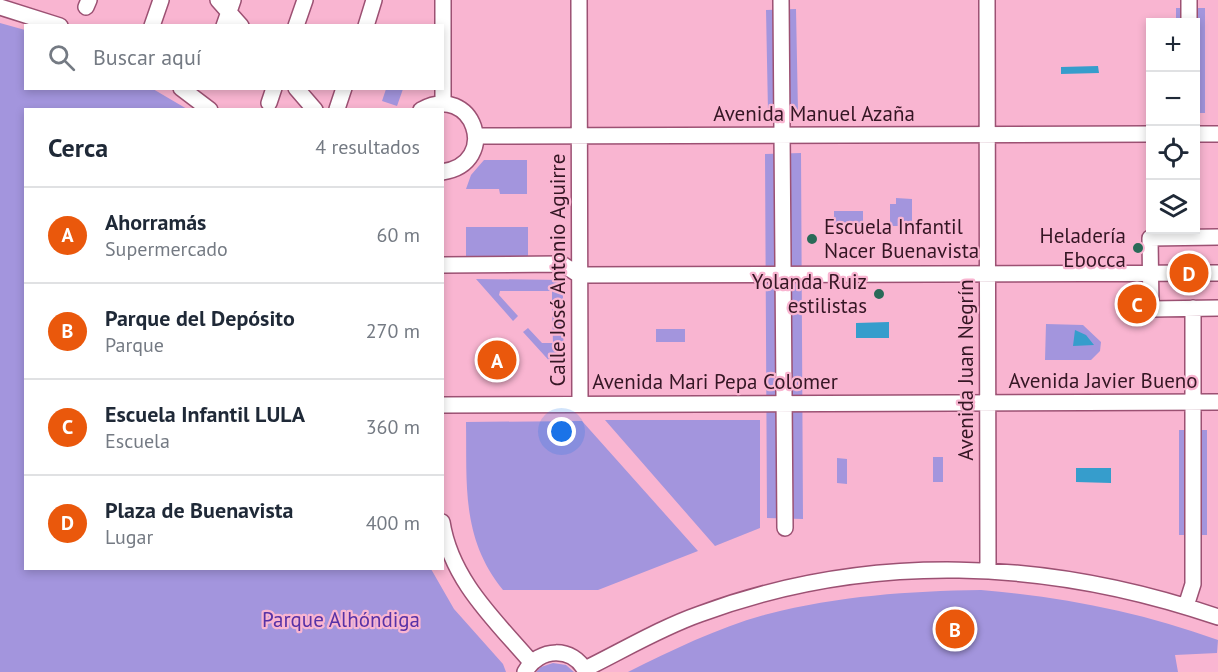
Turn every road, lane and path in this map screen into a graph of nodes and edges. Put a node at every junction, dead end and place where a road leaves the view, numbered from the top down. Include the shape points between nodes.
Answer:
1 (161, 0) edge
2 (218, 0) edge
3 (305, 0) edge
4 (374, 0) edge
5 (443, 0) edge
6 (579, 0) edge
7 (781, 0) edge
8 (987, 0) edge
9 (1189, 0) edge
10 (0, 7) edge
11 (228, 12) edge
12 (1189, 18) edge
13 (54, 24) edge
14 (153, 24) edge
15 (239, 24) edge
16 (297, 24) edge
17 (367, 24) edge
18 (443, 24) edge
19 (184, 90) edge
20 (298, 90) edge
21 (343, 90) edge
22 (443, 90) edge
23 (443, 103) junction
24 (207, 108) edge
25 (313, 108) edge
26 (337, 108) edge
27 (427, 108) edge
28 (987, 134) junction
29 (1146, 134) edge
30 (1200, 134) edge
31 (1218, 134) edge
32 (782, 135) junction
33 (477, 136) junction
34 (578, 136) junction
35 (444, 171) edge
36 (1182, 234) edge
37 (1197, 234) edge
38 (1218, 237) edge
39 (444, 265) edge
40 (1151, 273) junction
41 (1218, 273) edge
42 (987, 274) junction
43 (579, 275) junction
44 (784, 275) junction
45 (1193, 308) junction
46 (1218, 308) edge
47 (1193, 402) junction
48 (1218, 402) edge
49 (987, 403) junction
50 (580, 404) junction
51 (784, 404) junction
52 (444, 405) edge
53 (784, 528) dead end
54 (444, 529) edge
55 (987, 569) junction
56 (1186, 606) junction
57 (1218, 616) edge
58 (528, 667) edge
59 (585, 671) edge

1 - 14 street
2 - 11 street
3 - 16 street
4 - 17 street
5 - 18 street
6 - 34 street, Calle José Antonio Aguirre
7 - 32 street
8 - 28 street, Avenida Juan Negrín
9 - 12 street
10 - 13 street
11 - 15 street
19 - 24 street
20 - 25 street
21 - 26 street
22 - 23 street
23 - 27 street
23 - 33 street via 462,110
28 - 29 street, Avenida Manuel Azaña
28 - 32 street, Avenida Manuel Azaña
28 - 42 street, Avenida Juan Negrín
30 - 31 street
32 - 34 street, Avenida Manuel Azaña
32 - 44 street
33 - 34 street, Avenida Manuel Azaña
33 - 35 street via 471,157 463,165
34 - 43 street, Calle José Antonio Aguirre
36 - 40 street via 1150,238
37 - 38 street
39 - 43 street via 562,264
40 - 41 street
40 - 42 street
40 - 45 street via 1151,309
42 - 44 street
42 - 49 street, Avenida Juan Negrín
43 - 44 street
43 - 50 street, Calle José Antonio Aguirre
44 - 51 street
45 - 46 street
45 - 47 street
47 - 48 street, Avenida Javier Bueno
47 - 49 street, Avenida Javier Bueno
47 - 56 street via 1193,584
49 - 51 street, Avenida Mari Pepa Colomer
49 - 55 street, Avenida Juan Negrín
50 - 51 street, Avenida Mari Pepa Colomer
50 - 52 street, Avenida Mari Pepa Colomer
51 - 53 street
54 - 58 street via 465,584
55 - 56 street via 1073,578
55 - 59 street via 917,570 795,588 699,614
56 - 57 street
58 - 59 street via 549,652 560,652 578,661

